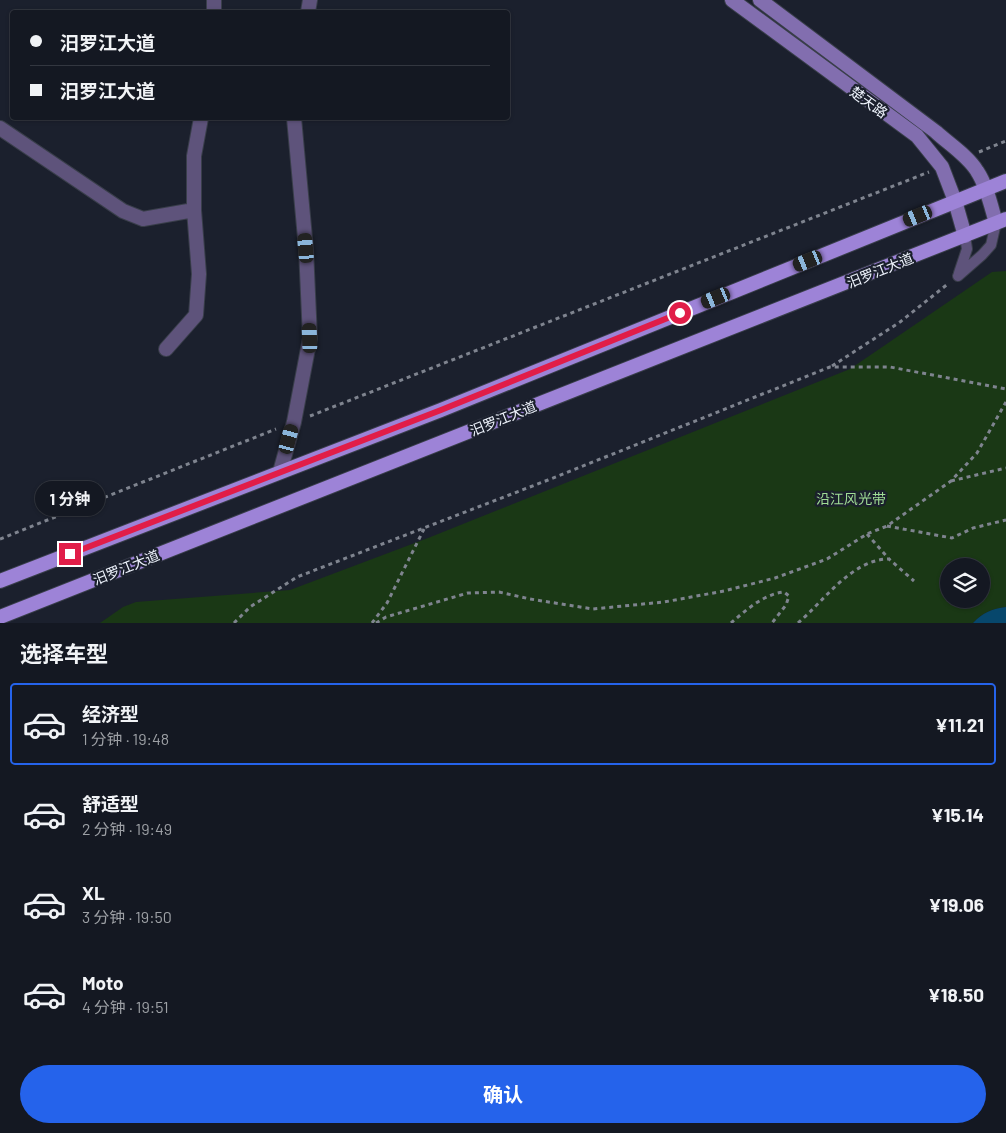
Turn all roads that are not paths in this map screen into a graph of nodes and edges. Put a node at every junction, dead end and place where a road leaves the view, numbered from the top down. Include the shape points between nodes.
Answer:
1 (732, 0) edge
2 (760, 0) edge
3 (201, 120) edge
4 (294, 120) edge
5 (0, 128) edge
6 (1006, 181) edge
7 (986, 189) junction
8 (955, 201) junction
9 (194, 210) junction
10 (1001, 221) edge
11 (965, 236) junction
12 (166, 349) dead end
13 (280, 472) junction
14 (0, 581) edge
15 (0, 616) edge

1 - 8 main road, 楚天路 via 917,136 942,167
2 - 7 main road, 楚天路 via 936,132 976,170
3 - 9 street via 194,156
4 - 13 street via 306,248 310,338 294,422
5 - 9 street via 122,211 143,218
6 - 7 main road
7 - 8 main road
7 - 10 main road, 楚天路
8 - 11 main road, 楚天路
8 - 13 main road
9 - 12 street via 199,274 196,315
10 - 11 main road, 汨罗江大道
10 - 11 lane via 991,245 958,276 967,249
11 - 15 main road, 汨罗江大道
13 - 14 main road

